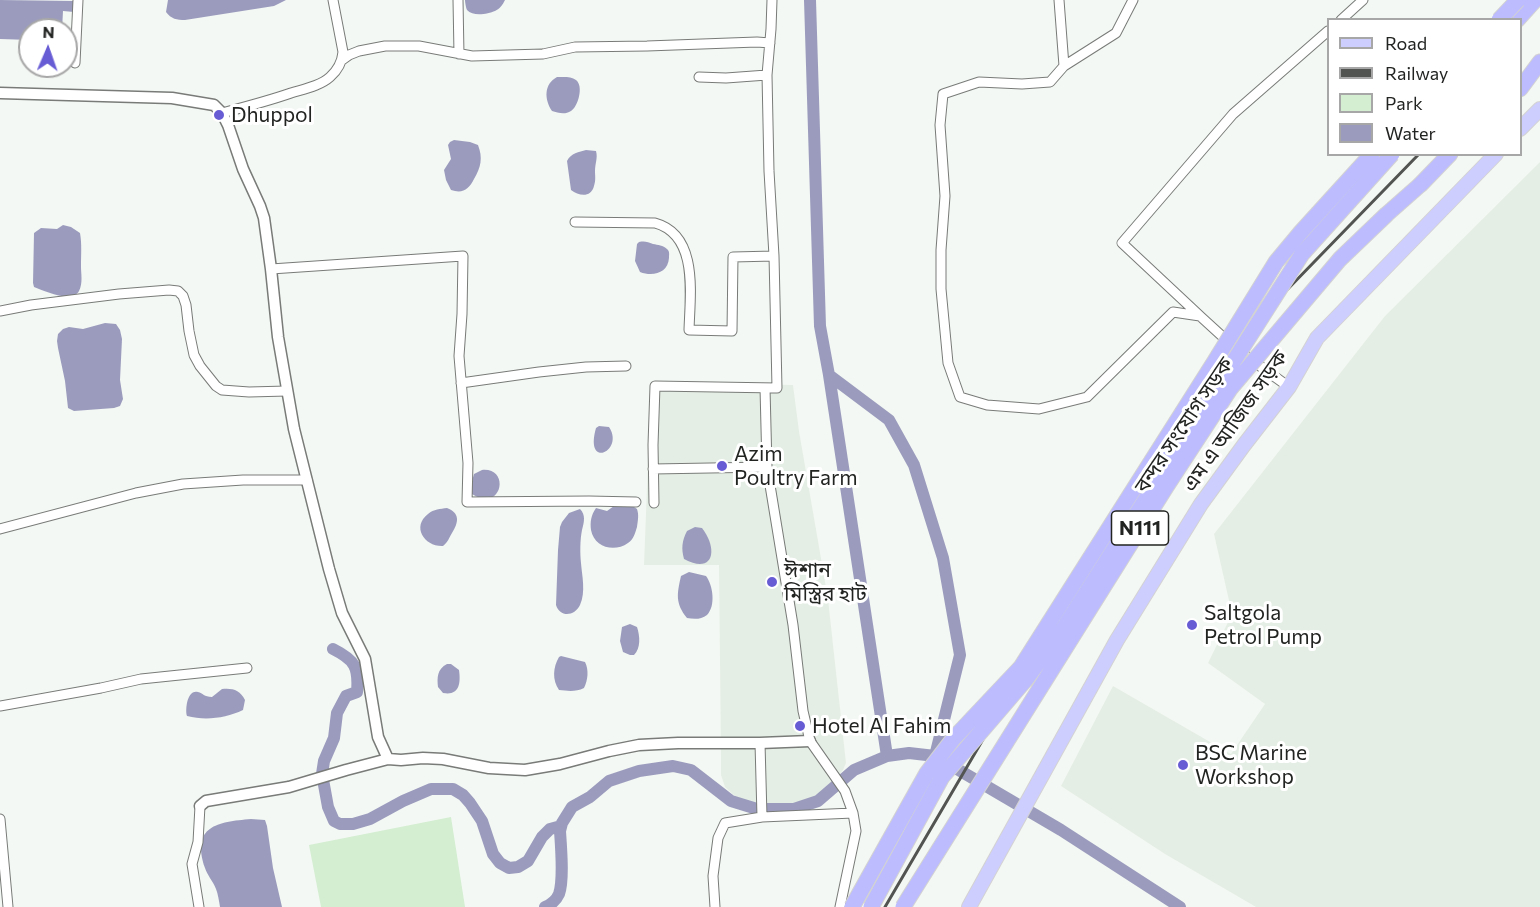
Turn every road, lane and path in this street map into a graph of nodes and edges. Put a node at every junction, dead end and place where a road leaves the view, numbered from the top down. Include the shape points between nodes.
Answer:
1 (78, 0) edge
2 (333, 0) edge
3 (458, 0) edge
4 (772, 0) edge
5 (1059, 0) edge
6 (1132, 0) edge
7 (1363, 0) edge
8 (1518, 0) edge
9 (1535, 0) edge
10 (77, 18) edge
11 (1343, 18) edge
12 (1501, 18) edge
13 (1519, 18) edge
14 (1327, 33) edge
15 (770, 43) junction
16 (459, 54) junction
17 (342, 60) junction
18 (1540, 62) edge
19 (1064, 66) junction
20 (767, 75) junction
21 (699, 77) dead end
22 (1522, 88) edge
23 (0, 93) edge
24 (1540, 109) edge
25 (222, 113) junction
26 (1522, 128) edge
27 (1370, 156) edge
28 (1390, 156) edge
29 (1448, 156) edge
30 (1494, 156) edge
31 (575, 222) dead end
32 (774, 256) junction
33 (272, 269) junction
34 (0, 310) edge
35 (1200, 316) junction
36 (626, 366) dead end
37 (461, 383) junction
38 (1289, 387) junction
39 (765, 388) junction
40 (287, 391) junction
41 (767, 467) junction
42 (653, 469) junction
43 (307, 480) junction
44 (636, 502) dead end
45 (654, 503) dead end
46 (0, 529) edge
47 (247, 668) dead end
48 (0, 706) edge
49 (810, 741) junction
50 (760, 743) junction
51 (388, 759) junction
52 (200, 806) joint
53 (853, 813) junction
54 (762, 817) junction
55 (0, 819) edge
56 (8, 907) edge
57 (199, 907) edge
58 (715, 907) edge
59 (840, 907) edge
60 (852, 907) edge
61 (871, 907) edge
62 (903, 907) edge
63 (969, 907) edge

1 - 10 street
2 - 17 street
3 - 16 street
4 - 15 street
5 - 19 street
6 - 19 street via 1116,33
7 - 11 street
8 - 12 highway, bridge
9 - 13 highway
14 - 35 street via 1233,114 1122,243
15 - 16 street via 575,47 525,55
15 - 20 street
16 - 17 street via 419,46 393,46 359,51
17 - 25 street via 318,84
18 - 22 highway
19 - 35 street via 1050,82 979,82 943,94 940,125 945,196 941,289 948,363 960,397 987,405 1039,409 1087,396 1173,312
20 - 21 street
20 - 32 street
23 - 25 street via 172,98 214,105
24 - 26 main road
25 - 33 street via 264,218
27 - 60 highway, bridge via 1276,262 1021,667 954,738 927,773
28 - 61 highway, bridge via 1302,254 1063,629 1027,678 942,777
29 - 62 highway, বন্দর সংযোগ সড়ক / N111, bridge via 1340,259 1230,389
30 - 38 main road, এম এ আজিজ সড়ক via 1317,339
31 - 32 street via 655,223 672,232 687,258 689,330 732,332 733,257
32 - 39 street via 777,388
33 - 37 street via 463,256
33 - 40 street
34 - 40 street via 99,296 178,291 186,305 194,355 216,386 240,392
35 - 38 street via 1235,348
36 - 37 street
37 - 44 street via 467,502
38 - 63 main road, এম এ আজিজ সড়ক via 1201,504 1117,640
39 - 41 street
39 - 42 street via 655,386
40 - 43 street
41 - 42 street
41 - 49 street
42 - 45 street
43 - 46 street via 183,484
43 - 51 street via 342,613 365,659 378,737
47 - 48 street via 141,680
49 - 50 street
49 - 53 street via 845,791
50 - 51 street via 639,745 525,770 443,759
50 - 54 street
51 - 52 street via 290,787 206,801
52 - 57 street via 192,864
53 - 54 street
53 - 59 street via 856,831
54 - 58 street via 725,823 718,837 713,876
55 - 56 street

